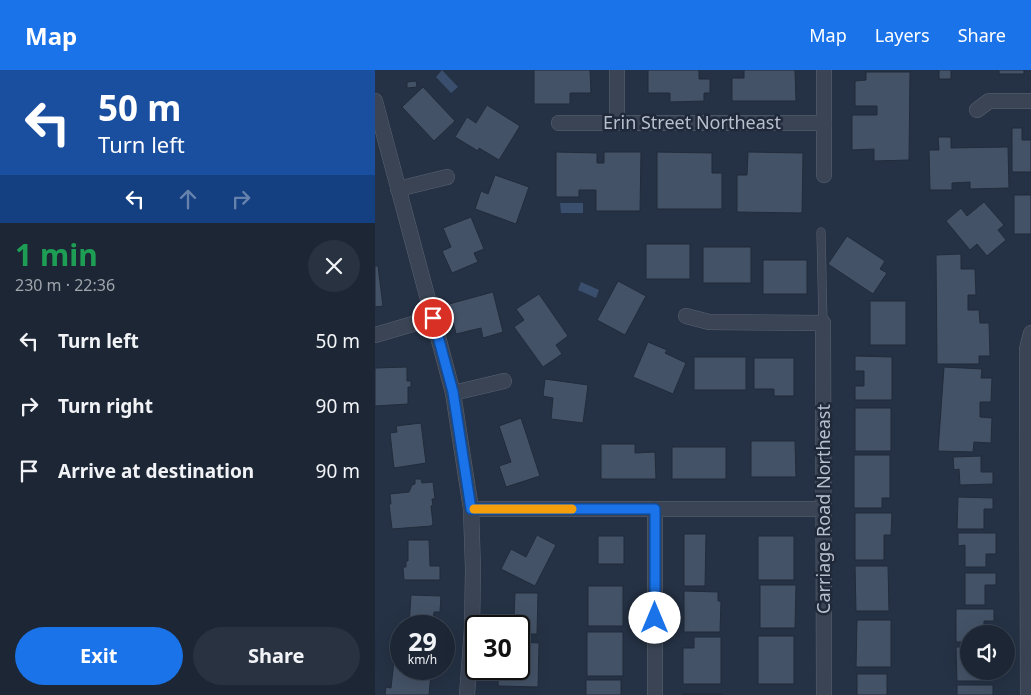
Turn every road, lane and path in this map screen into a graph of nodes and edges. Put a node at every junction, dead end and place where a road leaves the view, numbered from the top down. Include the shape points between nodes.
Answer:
1 (617, 70) edge
2 (824, 70) edge
3 (375, 101) edge
4 (1031, 101) edge
5 (977, 110) dead end
6 (559, 123) dead end
7 (617, 123) junction
8 (824, 123) junction
9 (825, 175) dead end
10 (447, 176) dead end
11 (398, 189) junction
12 (821, 232) dead end
13 (686, 316) dead end
14 (433, 318) junction
15 (823, 322) junction
16 (1031, 333) edge
17 (375, 334) edge
18 (504, 381) dead end
19 (453, 392) junction
20 (471, 509) junction
21 (655, 509) junction
22 (824, 509) junction
23 (1030, 654) edge
24 (467, 695) edge
25 (655, 695) edge
26 (825, 695) edge
27 (1028, 695) edge

1 - 7 street
2 - 8 street
3 - 11 street
4 - 5 street via 989,101
6 - 7 street, Erin Street Northeast
7 - 8 street, Erin Street Northeast
8 - 9 street
10 - 11 street
11 - 14 street
12 - 15 lane
13 - 15 street via 709,322
14 - 17 street
14 - 19 street
15 - 22 street, Carriage Road Northeast
16 - 23 street via 1027,349
18 - 19 street
19 - 20 street
20 - 21 street
20 - 24 street via 472,628
21 - 22 street
21 - 25 street
22 - 26 street, Carriage Road Northeast
23 - 27 street

